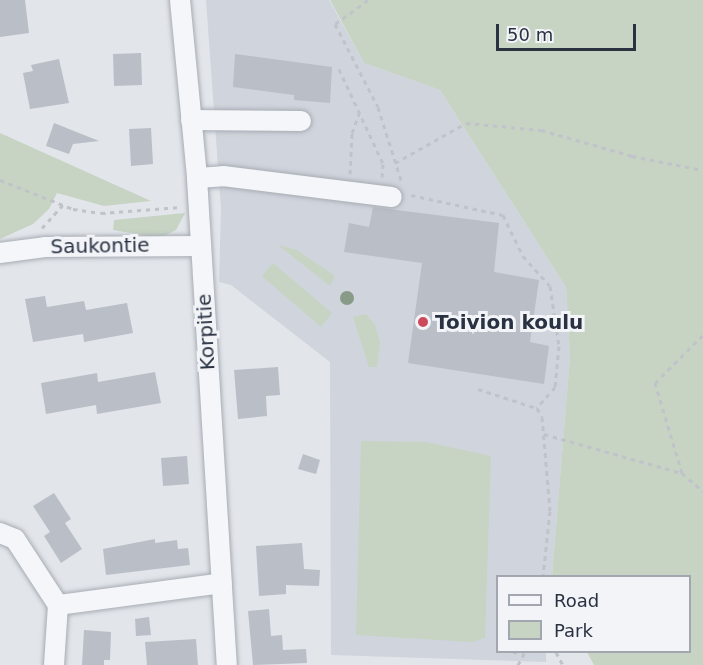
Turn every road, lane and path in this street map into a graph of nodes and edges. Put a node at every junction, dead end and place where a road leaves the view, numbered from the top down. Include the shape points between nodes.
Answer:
1 (180, 0) edge
2 (368, 0) edge
3 (339, 69) dead end
4 (359, 114) junction
5 (191, 120) junction
6 (301, 121) dead end
7 (395, 163) junction
8 (703, 170) edge
9 (197, 178) junction
10 (0, 180) edge
11 (348, 192) junction
12 (386, 196) joint
13 (198, 205) junction
14 (201, 246) junction
15 (0, 253) edge
16 (703, 335) edge
17 (478, 389) dead end
18 (537, 408) junction
19 (543, 434) junction
20 (682, 472) junction
21 (703, 491) edge
22 (0, 533) edge
23 (543, 575) edge
24 (222, 583) junction
25 (58, 605) junction
26 (54, 665) edge
27 (227, 665) edge

1 - 5 street, Korpitie
2 - 7 path via 335,24 378,107
3 - 4 path
4 - 11 path via 352,133
4 - 12 path via 383,164
5 - 6 street
5 - 9 street, Korpitie
7 - 8 path via 466,123 541,130 632,156
7 - 18 path via 404,188 415,199 503,215 523,256 550,286 559,346 555,387
9 - 11 street via 223,176
9 - 13 street, Korpitie
10 - 13 path via 74,209 101,213
11 - 12 street
13 - 14 street, Korpitie
14 - 15 street, Saukontie via 45,247
14 - 24 street, Korpitie
16 - 20 path via 656,383
17 - 18 path
18 - 19 path
19 - 20 path
19 - 23 path via 550,511
20 - 21 path
22 - 25 street via 15,539
24 - 25 street
24 - 27 street, Korpitie
25 - 26 street

